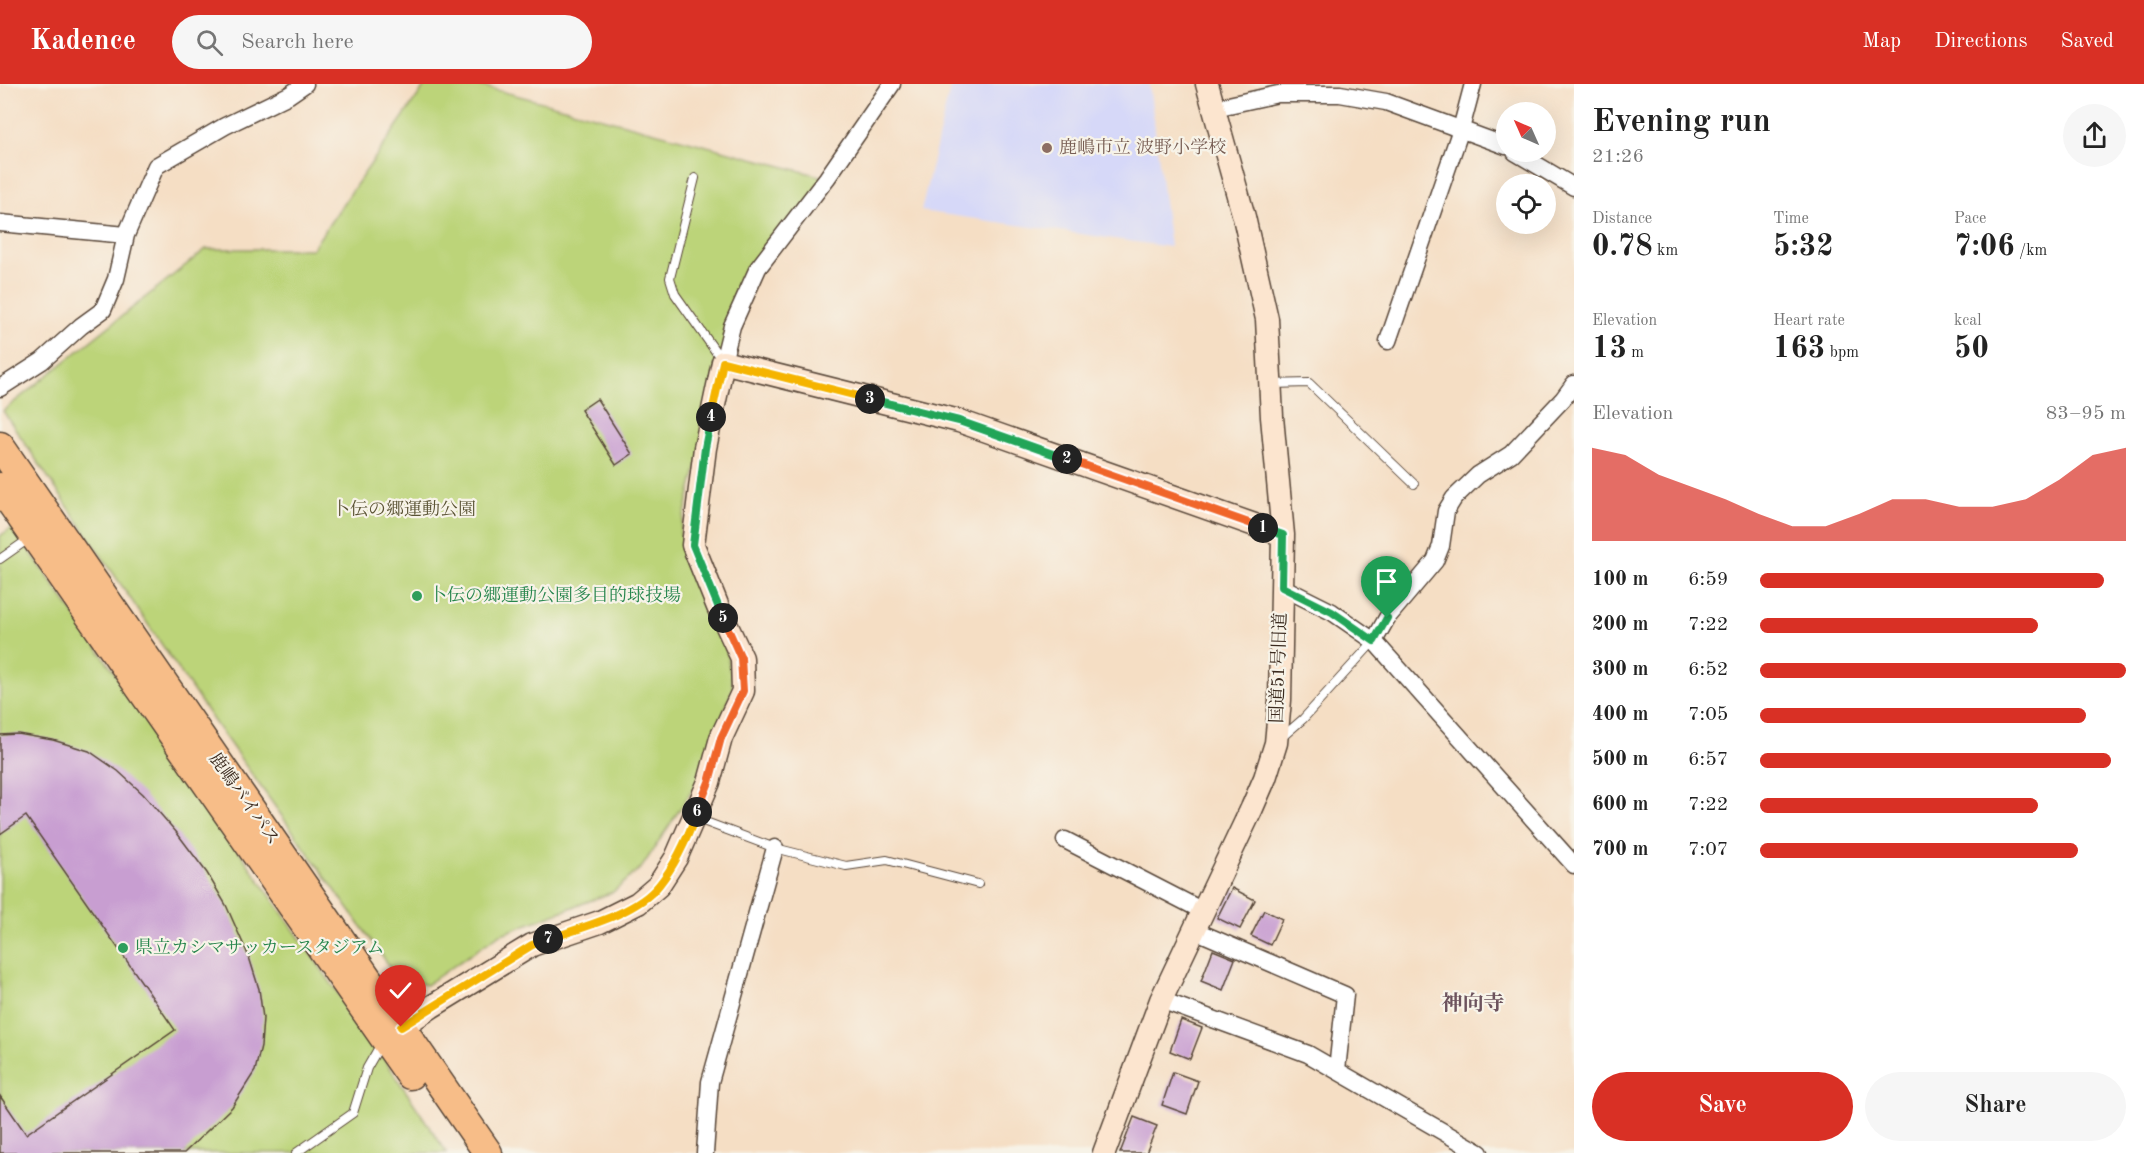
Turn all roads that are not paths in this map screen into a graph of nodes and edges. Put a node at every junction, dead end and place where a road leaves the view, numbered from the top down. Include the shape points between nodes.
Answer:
1 (305, 84) edge
2 (892, 84) edge
3 (1207, 84) edge
4 (1473, 84) edge
5 (1215, 108) junction
6 (1461, 129) junction
7 (1496, 142) edge
8 (1532, 162) edge
9 (695, 178) dead end
10 (1574, 187) edge
11 (0, 223) edge
12 (126, 235) junction
13 (1388, 341) dead end
14 (723, 362) junction
15 (1270, 384) junction
16 (1574, 384) edge
17 (0, 388) edge
18 (0, 446) edge
19 (1414, 484) dead end
20 (0, 487) edge
21 (43, 529) junction
22 (1283, 535) junction
23 (0, 559) edge
24 (1282, 587) junction
25 (1374, 641) junction
26 (1275, 743) junction
27 (695, 818) junction
28 (1065, 840) dead end
29 (775, 848) junction
30 (1574, 865) edge
31 (978, 884) dead end
32 (1198, 920) junction
33 (1161, 1000) junction
34 (393, 1033) junction
35 (1336, 1070) junction
36 (296, 1153) edge
37 (464, 1153) edge
38 (488, 1153) edge
39 (705, 1153) edge
40 (1104, 1153) edge
41 (1480, 1153) edge

1 - 12 street via 156,166
2 - 14 street via 758,268 732,326
3 - 5 street, 国道51号旧道
4 - 6 street
5 - 6 street via 1278,94 1340,94 1386,102
5 - 15 street, 国道51号旧道 via 1267,319
6 - 7 street
6 - 13 street
8 - 10 street
9 - 14 lane via 670,278 675,294
11 - 12 street
12 - 17 street via 116,279 103,310 42,361
14 - 22 street via 959,421
14 - 27 street via 705,448 693,545 741,658 743,691 721,738
15 - 19 lane via 1309,383
15 - 22 street, 国道51号旧道
16 - 25 street via 1511,454 1478,475 1454,498 1446,511 1435,561 1387,618
18 - 21 highway, 鹿嶋バイパス
20 - 21 highway, 鹿嶋バイパス
21 - 23 lane
21 - 34 highway, 鹿嶋バイパス
22 - 24 street, 国道51号旧道
24 - 25 street via 1332,612
24 - 26 street, 国道51号旧道 via 1280,700
25 - 26 lane via 1303,719
25 - 30 street
26 - 32 street, 国道51号旧道 via 1252,808
27 - 29 lane
27 - 34 street via 658,886 638,903 600,922 532,945
28 - 32 street
29 - 31 lane via 846,866 887,860
29 - 39 street via 710,1082
32 - 33 street, 国道51号旧道
32 - 35 street via 1345,995
33 - 35 street via 1308,1054
33 - 40 street, 国道51号旧道
34 - 36 lane via 367,1068 353,1113
34 - 37 highway, 鹿嶋バイパス
34 - 38 highway, 鹿嶋バイパス
35 - 41 street

